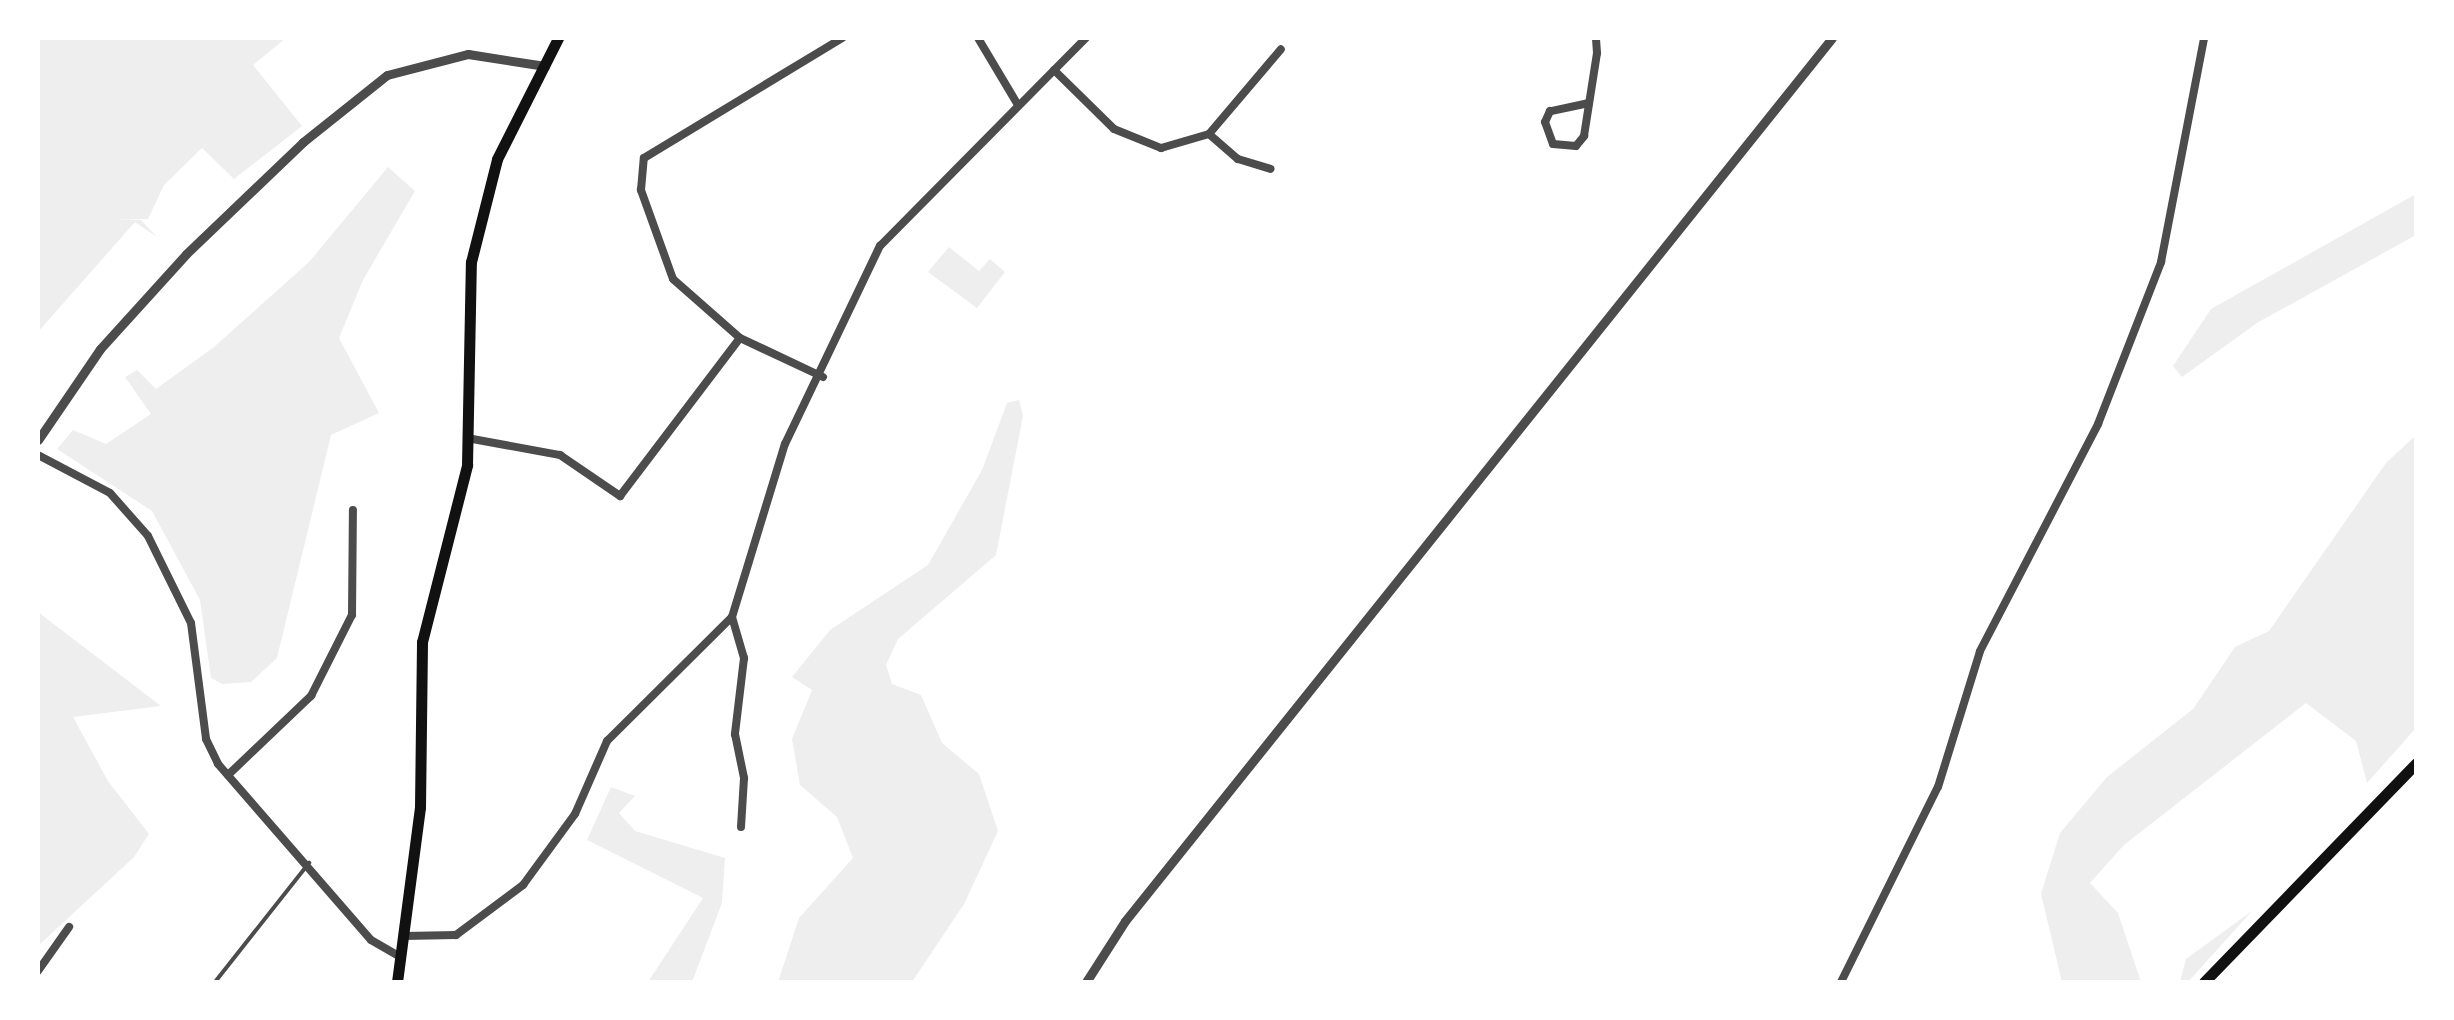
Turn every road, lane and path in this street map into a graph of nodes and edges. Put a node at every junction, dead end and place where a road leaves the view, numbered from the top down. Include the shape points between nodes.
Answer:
1 (558, 38) edge
2 (842, 38) edge
3 (978, 38) edge
4 (1086, 38) edge
5 (1596, 38) edge
6 (1832, 38) edge
7 (2204, 38) edge
8 (1281, 49) dead end
9 (545, 66) junction
10 (1054, 70) junction
11 (1589, 103) junction
12 (1018, 105) junction
13 (1209, 134) junction
14 (1271, 169) dead end
15 (740, 338) junction
16 (823, 377) junction
17 (467, 438) junction
18 (38, 440) edge
19 (38, 455) edge
20 (353, 510) dead end
21 (732, 617) junction
22 (2416, 763) edge
23 (228, 775) junction
24 (741, 827) dead end
25 (309, 863) junction
26 (69, 927) dead end
27 (404, 936) junction
28 (400, 957) junction
29 (38, 971) edge
30 (215, 982) edge
31 (397, 982) edge
32 (1086, 982) edge
33 (1841, 982) edge
34 (2204, 982) edge

1 - 9 main road
2 - 15 street via 644,158 641,190 673,279
3 - 12 street
4 - 10 street
5 - 11 street
6 - 32 street via 1125,921
7 - 33 street via 2155,277 2098,424 1980,651 1938,787
8 - 13 street
9 - 17 main road via 497,159 471,262
9 - 18 street via 468,54 387,75 303,142 186,254 100,349
10 - 12 street
10 - 13 street via 1134,140 1161,148
11 - 11 street via 1584,136 1576,146 1553,144 1545,122 1550,111
12 - 16 street via 880,246
13 - 14 street via 1238,159
15 - 16 street
15 - 17 street via 620,496 560,455
16 - 21 street via 785,444
17 - 27 main road via 467,465 422,642 420,807
19 - 23 street via 110,493 148,536 191,623 206,739
20 - 23 street via 352,615 311,696
21 - 24 street via 744,658 735,734 744,778
21 - 27 street via 607,741 575,814 523,885 456,935
22 - 34 main road
23 - 25 street
25 - 28 street via 371,940
25 - 30 lane
26 - 29 street
27 - 28 main road
28 - 31 main road

